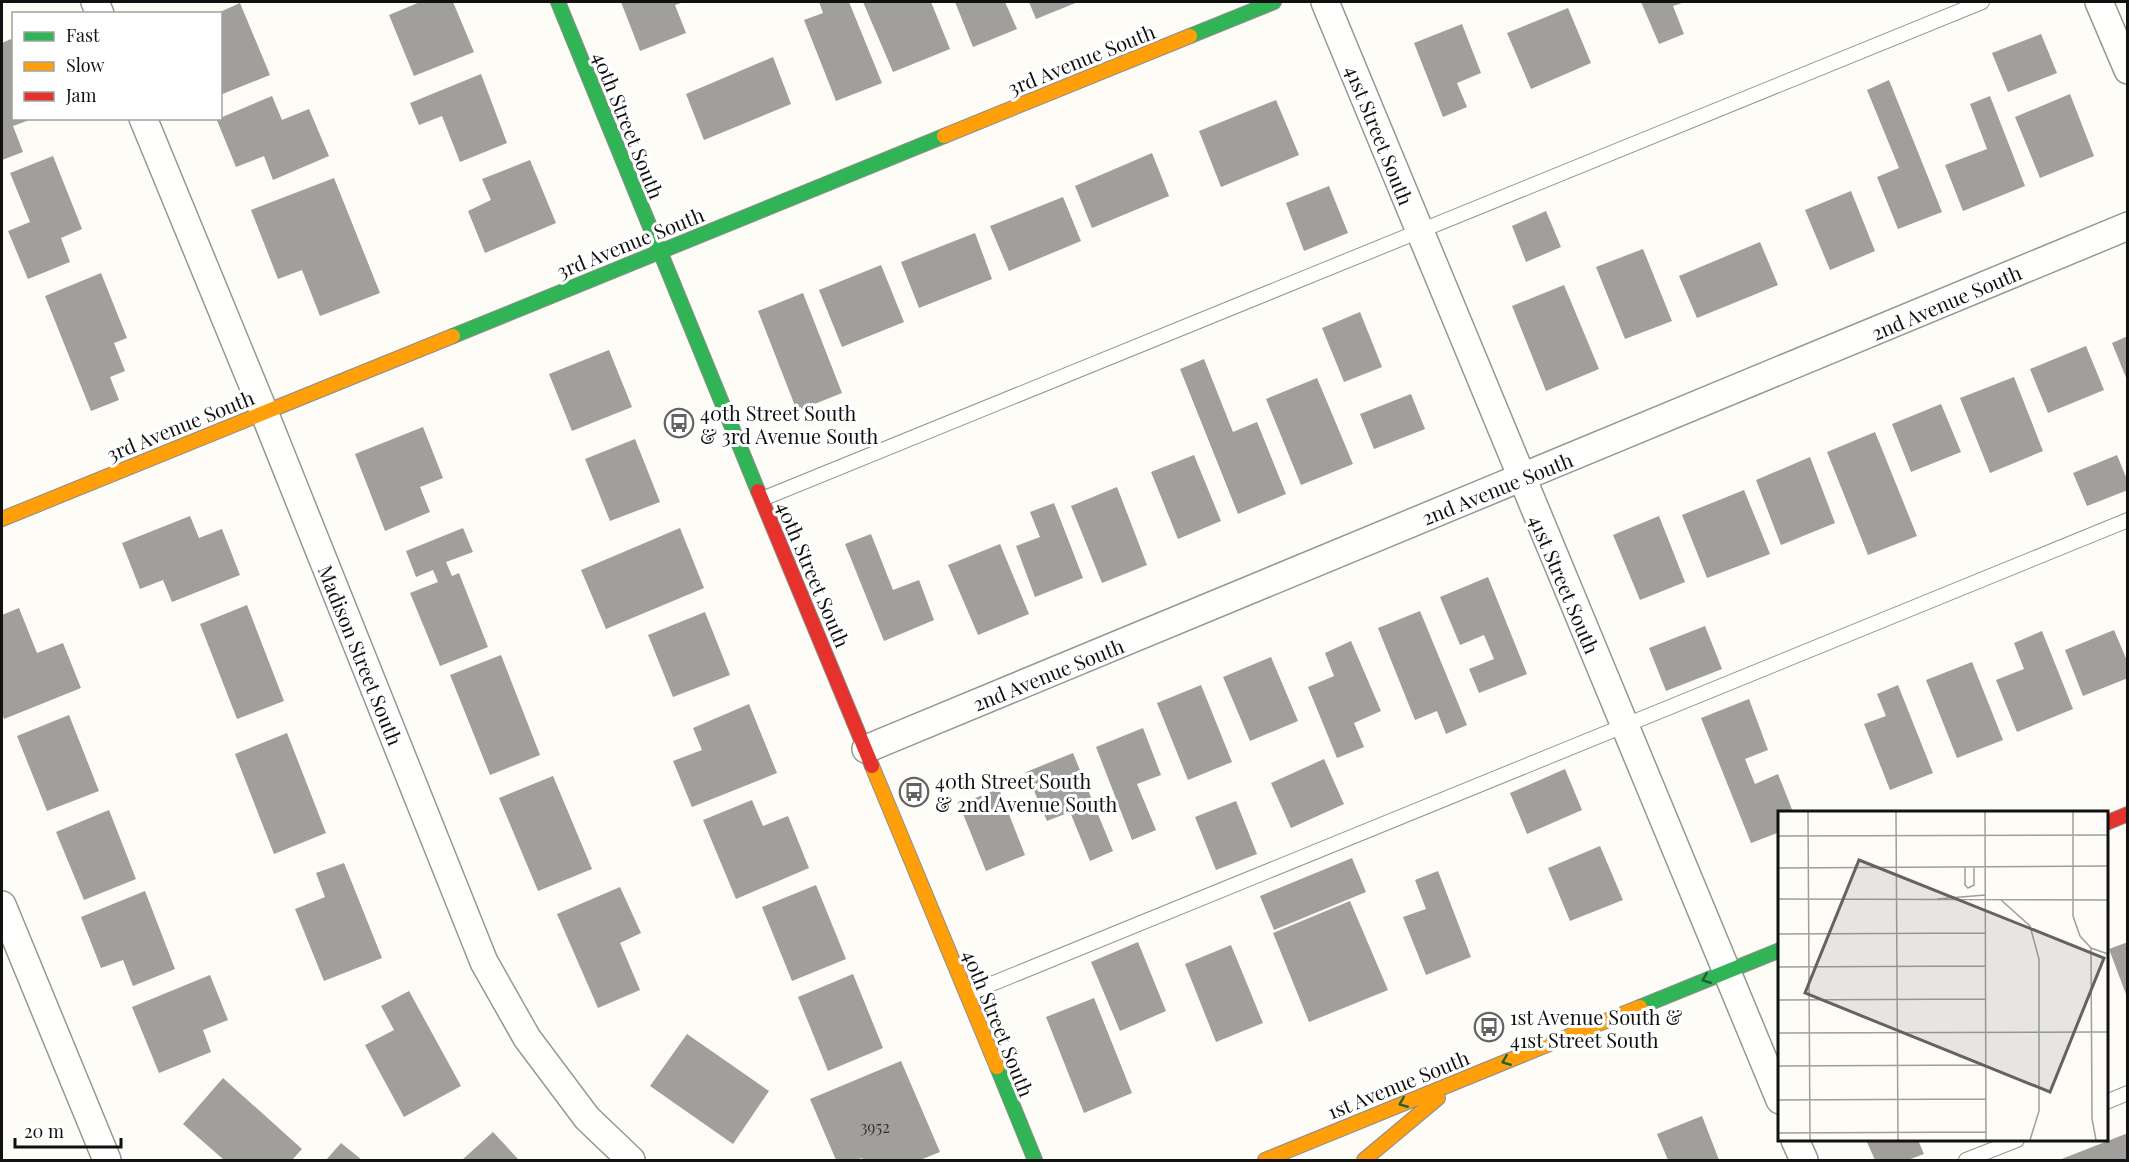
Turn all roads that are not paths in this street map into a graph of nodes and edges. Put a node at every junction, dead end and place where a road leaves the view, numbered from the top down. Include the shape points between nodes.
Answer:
1 (1274, 2) edge
2 (1325, 2) edge
3 (1982, 2) edge
4 (2099, 2) edge
5 (562, 3) edge
6 (2127, 70) edge
7 (144, 120) edge
8 (2127, 226) edge
9 (1419, 231) junction
10 (659, 252) junction
11 (264, 412) junction
12 (1521, 478) junction
13 (762, 499) junction
14 (2, 519) edge
15 (2127, 520) edge
16 (1624, 725) junction
17 (866, 749) junction
18 (2127, 814) edge
19 (2108, 822) edge
20 (2, 905) edge
21 (1778, 950) edge
22 (1727, 970) junction
23 (967, 994) junction
24 (1457, 1081) junction
25 (2127, 1093) edge
26 (1778, 1098) edge
27 (2108, 1101) edge
28 (1796, 1141) edge
29 (2015, 1141) edge
30 (106, 1161) edge
31 (631, 1161) edge
32 (1035, 1161) edge
33 (1265, 1161) edge
34 (1364, 1161) edge
35 (1804, 1161) edge
36 (1966, 1161) edge

1 - 10 street, 3rd Avenue South
2 - 9 street, 41st Street South
3 - 9 lane
4 - 6 street
5 - 10 street, 40th Street South
7 - 11 street, Madison Street South
8 - 12 street, 2nd Avenue South
9 - 12 street, 41st Street South
9 - 13 lane
10 - 11 street, 3rd Avenue South
10 - 13 street, 40th Street South
11 - 14 street, 3rd Avenue South
11 - 31 street, Madison Street South via 484,962 527,1038 587,1118
12 - 16 street, 41st Street South
12 - 17 street, 2nd Avenue South
13 - 17 street, 40th Street South
15 - 16 lane
16 - 22 street, 41st Street South
16 - 23 lane
17 - 23 street, 40th Street South
18 - 19 street
20 - 30 street
21 - 22 street, 1st Avenue South
22 -> 24 street, 1st Avenue South
22 - 26 street, 41st Street South
23 - 32 street, 40th Street South
24 -> 33 street, 1st Avenue South
24 - 34 street
25 - 27 lane
28 - 35 street
29 - 36 lane

